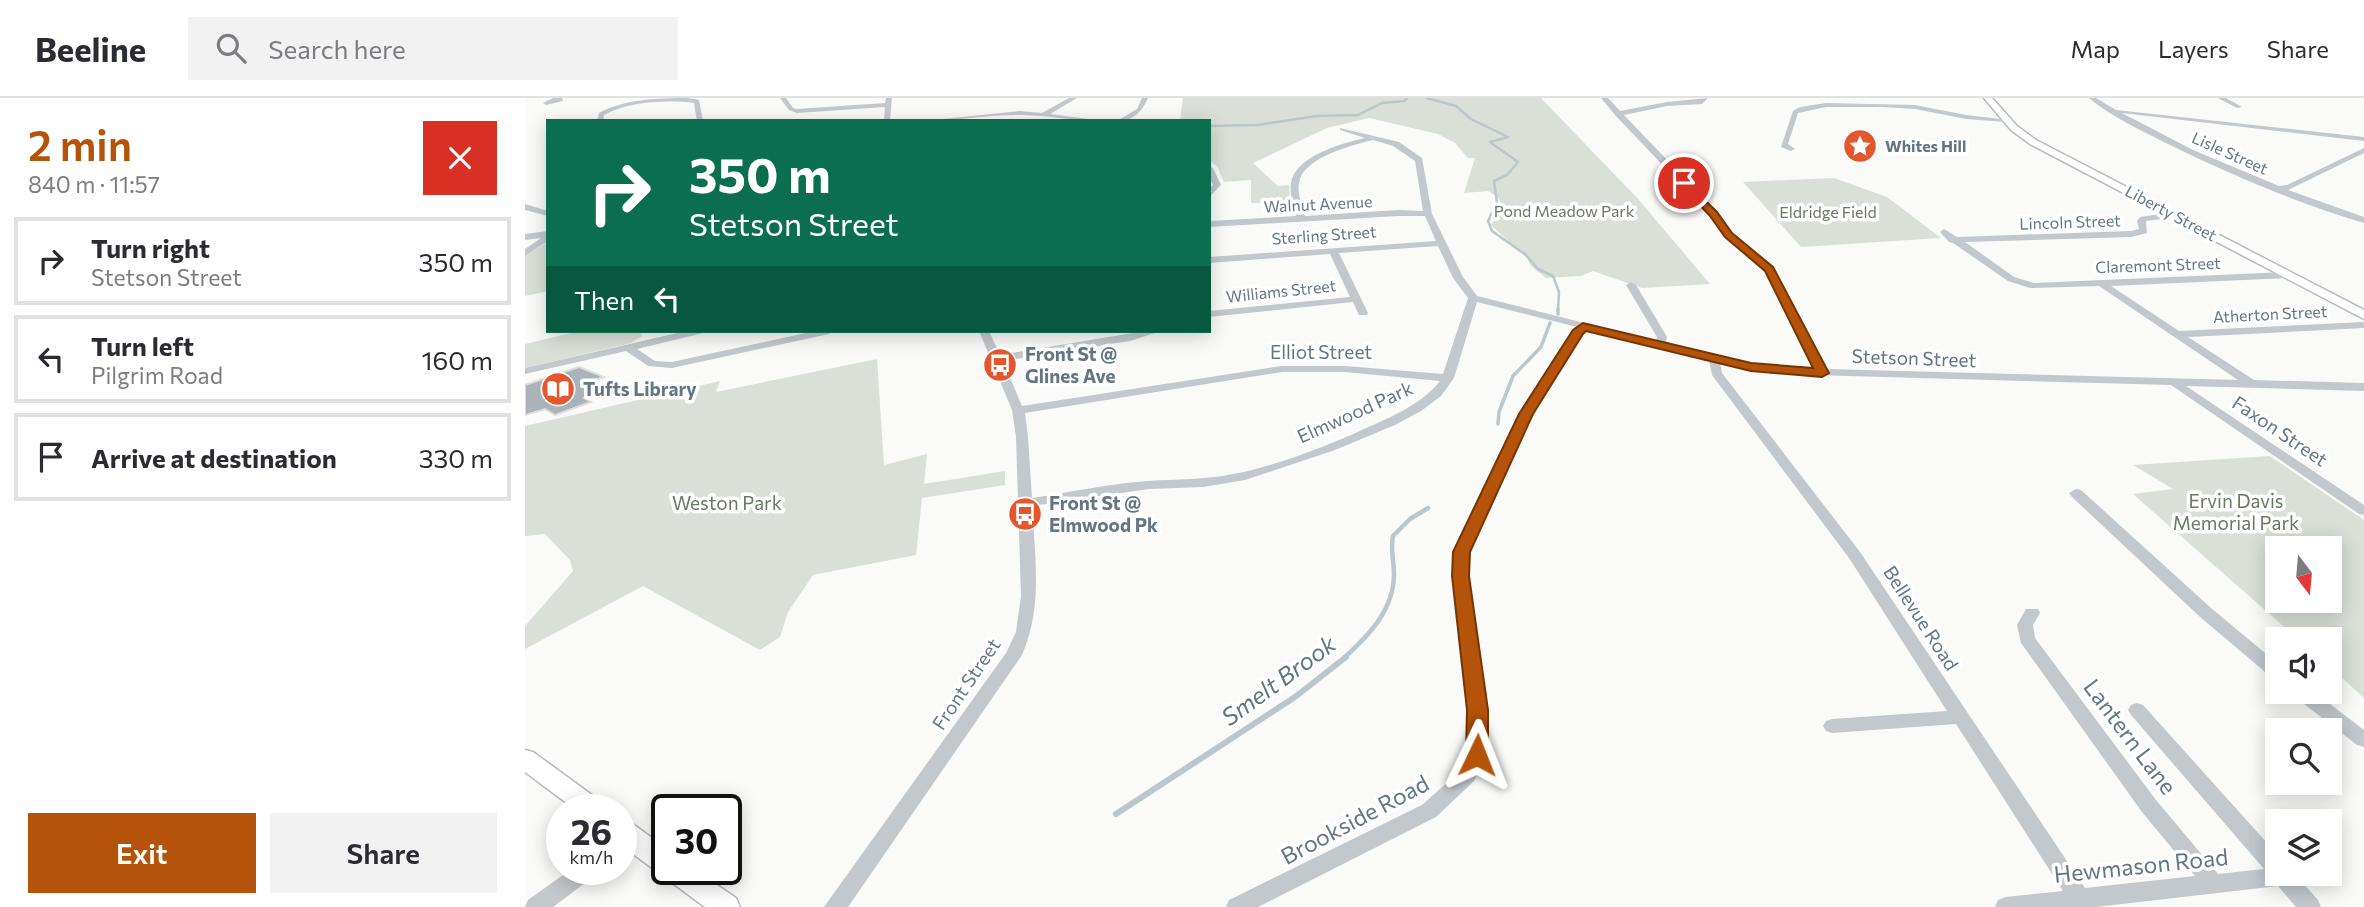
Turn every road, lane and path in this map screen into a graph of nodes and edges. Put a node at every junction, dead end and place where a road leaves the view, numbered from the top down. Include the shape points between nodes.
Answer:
1 (783, 98) edge
2 (1074, 98) edge
3 (1145, 98) edge
4 (1604, 98) edge
5 (1705, 98) edge
6 (1988, 98) edge
7 (2092, 98) edge
8 (2221, 98) edge
9 (890, 101) edge
10 (2239, 107) dead end
11 (2111, 110) junction
12 (1045, 114) junction
13 (1617, 114) junction
14 (600, 119) edge
15 (700, 119) edge
16 (887, 119) edge
17 (947, 119) edge
18 (1085, 119) edge
19 (1124, 119) edge
20 (2006, 120) junction
21 (1342, 128) dead end
22 (1373, 138) junction
23 (2364, 139) edge
24 (1791, 149) dead end
25 (2364, 149) edge
26 (1211, 172) edge
27 (2278, 189) junction
28 (1211, 193) edge
29 (525, 207) edge
30 (546, 213) edge
31 (1428, 214) junction
32 (2175, 215) junction
33 (1301, 219) junction
34 (2364, 220) edge
35 (1211, 224) edge
36 (546, 235) edge
37 (525, 237) edge
38 (546, 237) edge
39 (1441, 243) junction
40 (1333, 250) junction
41 (525, 253) edge
42 (1211, 260) edge
43 (2290, 275) junction
44 (2102, 284) junction
45 (1631, 285) dead end
46 (2027, 285) joint
47 (1472, 298) junction
48 (1357, 299) junction
49 (1363, 313) dead end
50 (1211, 314) edge
51 (2364, 315) edge
52 (2364, 325) edge
53 (1583, 327) junction
54 (690, 333) edge
55 (820, 333) edge
56 (985, 333) edge
57 (1148, 333) edge
58 (2178, 334) junction
59 (1660, 345) junction
60 (627, 347) junction
61 (997, 359) junction
62 (1715, 359) junction
63 (525, 372) edge
64 (1822, 373) junction
65 (1448, 378) junction
66 (2175, 383) junction
67 (2253, 385) junction
68 (2364, 387) edge
69 (1018, 410) junction
70 (2076, 493) dead end
71 (1025, 503) junction
72 (2364, 511) edge
73 (2032, 614) dead end
74 (2265, 663) edge
75 (2317, 704) edge
76 (2137, 710) dead end
77 (1959, 717) junction
78 (1832, 726) dead end
79 (2364, 740) edge
80 (525, 759) edge
81 (572, 794) edge
82 (2265, 856) edge
83 (2265, 876) edge
84 (2214, 884) junction
85 (566, 885) edge
86 (696, 885) edge
87 (2291, 886) edge
88 (2083, 903) edge
89 (536, 907) edge
90 (726, 907) edge
91 (835, 907) edge
92 (1237, 907) edge
93 (2005, 907) edge
94 (2310, 907) edge

1 - 9 street via 797,111
2 - 12 street
3 - 19 street via 1140,110
4 - 13 street
5 - 13 street
6 - 20 main road, Liberty Street
7 - 11 street, Lisle Street
8 - 10 street
9 - 16 street
11 - 23 street
11 - 27 street, Lisle Street via 2223,167
12 - 17 street
12 - 18 street
13 - 64 street via 1729,235 1769,269
14 - 15 street via 602,112 613,107 687,99 697,101
20 - 24 street via 1896,105 1811,107 1795,112 1784,145
20 - 32 main road, Liberty Street via 2036,145
21 - 22 street
22 - 31 street via 1405,148 1419,160
22 - 33 street via 1322,155 1301,170 1295,183
25 - 27 street
26 - 28 street via 1217,186
27 - 34 street, Lisle Street
29 - 30 street
31 - 33 street, Walnut Avenue
31 - 39 street
32 - 43 main road, Liberty Street
32 - 46 street, Lincoln Street via 2143,219 2144,230 2135,234 1948,236
33 - 35 street, Walnut Avenue
36 - 37 street
38 - 41 street
39 - 40 street, Sterling Street
39 - 47 street
40 - 42 street, Sterling Street
40 - 48 street
43 - 44 street, Claremont Street
43 - 51 main road, Liberty Street
44 - 46 street, Claremont Street
44 - 58 street
45 - 59 street via 1662,337
47 - 53 street, Stetson Street
47 - 65 street
48 - 49 street
48 - 50 street, Williams Street
52 - 58 street, Atherton Street
53 - 59 street, Stetson Street
53 - 92 street, Brookside Road via 1530,405 1461,552 1479,733 1477,755 1467,776 1440,803 1417,817
54 - 60 street
55 - 60 street via 672,365 652,364
56 - 61 street, Front Street
57 - 61 street
58 - 67 street
59 - 62 street, Stetson Street
60 - 63 street
61 - 69 street, Front Street
62 - 64 street, Stetson Street via 1774,371
62 - 77 street, Bellevue Road via 1716,373 1848,544
64 - 66 street, Stetson Street
65 - 69 street, Elliot Street via 1282,369
65 - 71 street, Elmwood Park via 1437,394 1417,407 1347,441 1254,474
66 - 67 street, Stetson Street
66 - 72 street, Faxon Street
67 - 68 street, Stetson Street
69 - 71 street, Front Street
70 - 74 street
71 - 91 street, Front Street via 1029,596 1024,632 1014,655
73 - 84 street, Lantern Lane via 2025,625 2027,639 2150,806
75 - 79 street
76 - 82 street
77 - 78 street
77 - 88 street, Bellevue Road
80 - 81 main road
83 - 84 street, Hewmason Road
84 - 88 street, Hewmason Road
85 - 89 street
86 - 90 main road
87 - 94 street
88 - 93 street, Hewmason Road

